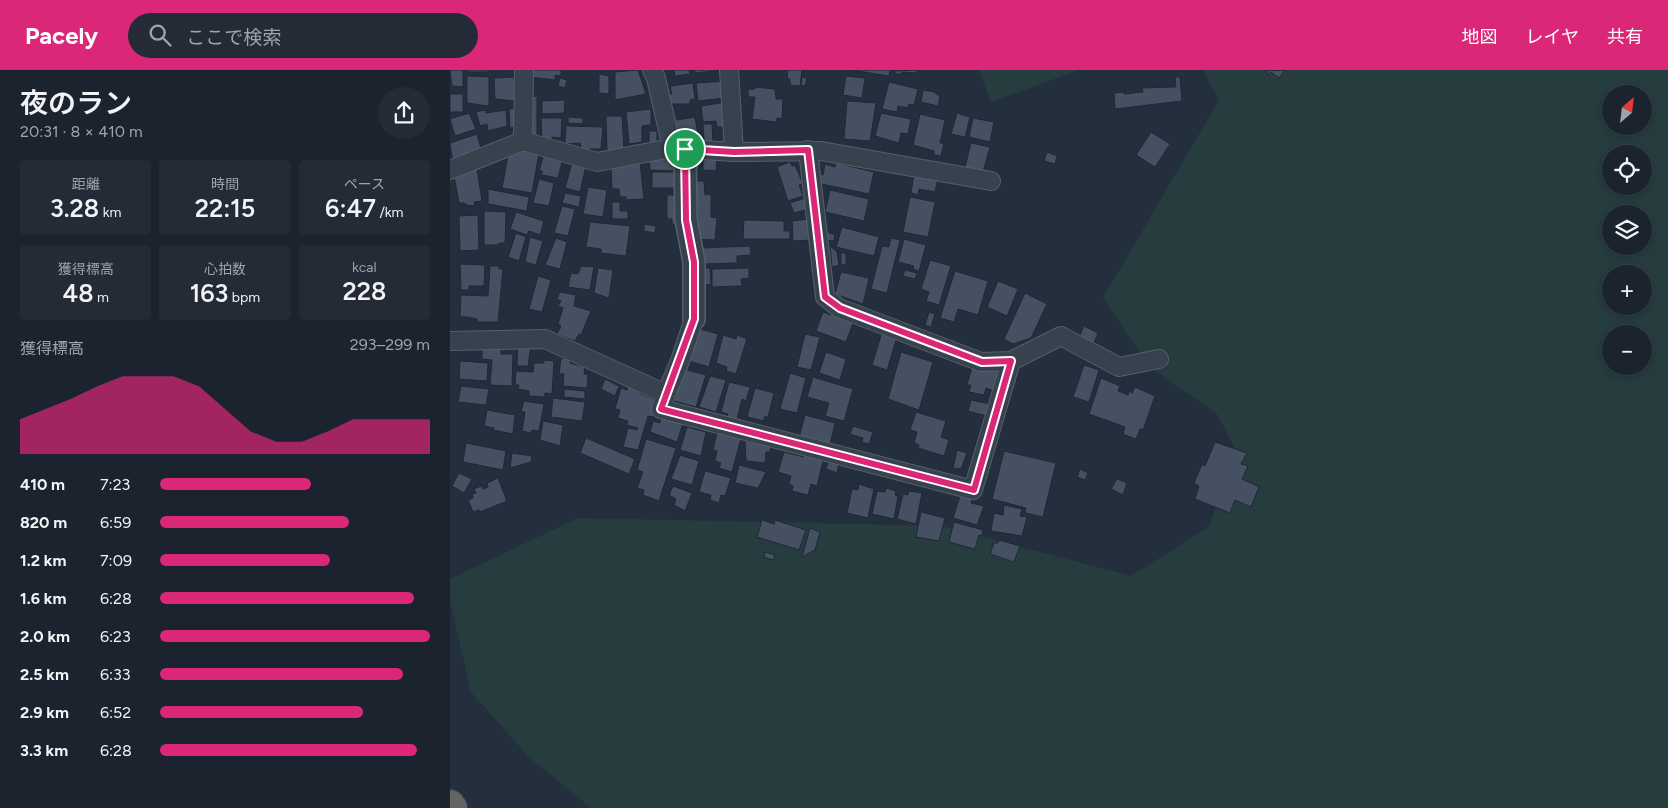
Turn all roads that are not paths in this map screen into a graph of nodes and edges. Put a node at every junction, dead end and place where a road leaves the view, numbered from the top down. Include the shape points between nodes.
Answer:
1 (524, 70) edge
2 (652, 70) edge
3 (729, 70) edge
4 (523, 141) junction
5 (678, 148) junction
6 (808, 150) junction
7 (734, 152) junction
8 (450, 170) edge
9 (991, 181) dead end
10 (694, 319) joint
11 (450, 341) edge
12 (1159, 359) dead end
13 (1011, 361) junction
14 (666, 394) junction

1 - 4 street
2 - 5 street
3 - 7 street
4 - 5 street via 597,162
4 - 8 street
5 - 7 street
5 - 10 street via 694,262
6 - 7 street
6 - 9 street
6 - 13 street via 825,297 840,308 982,362
10 - 14 street
11 - 14 street via 545,339
12 - 13 street via 1119,367 1061,336
13 - 14 street via 974,490 661,409

